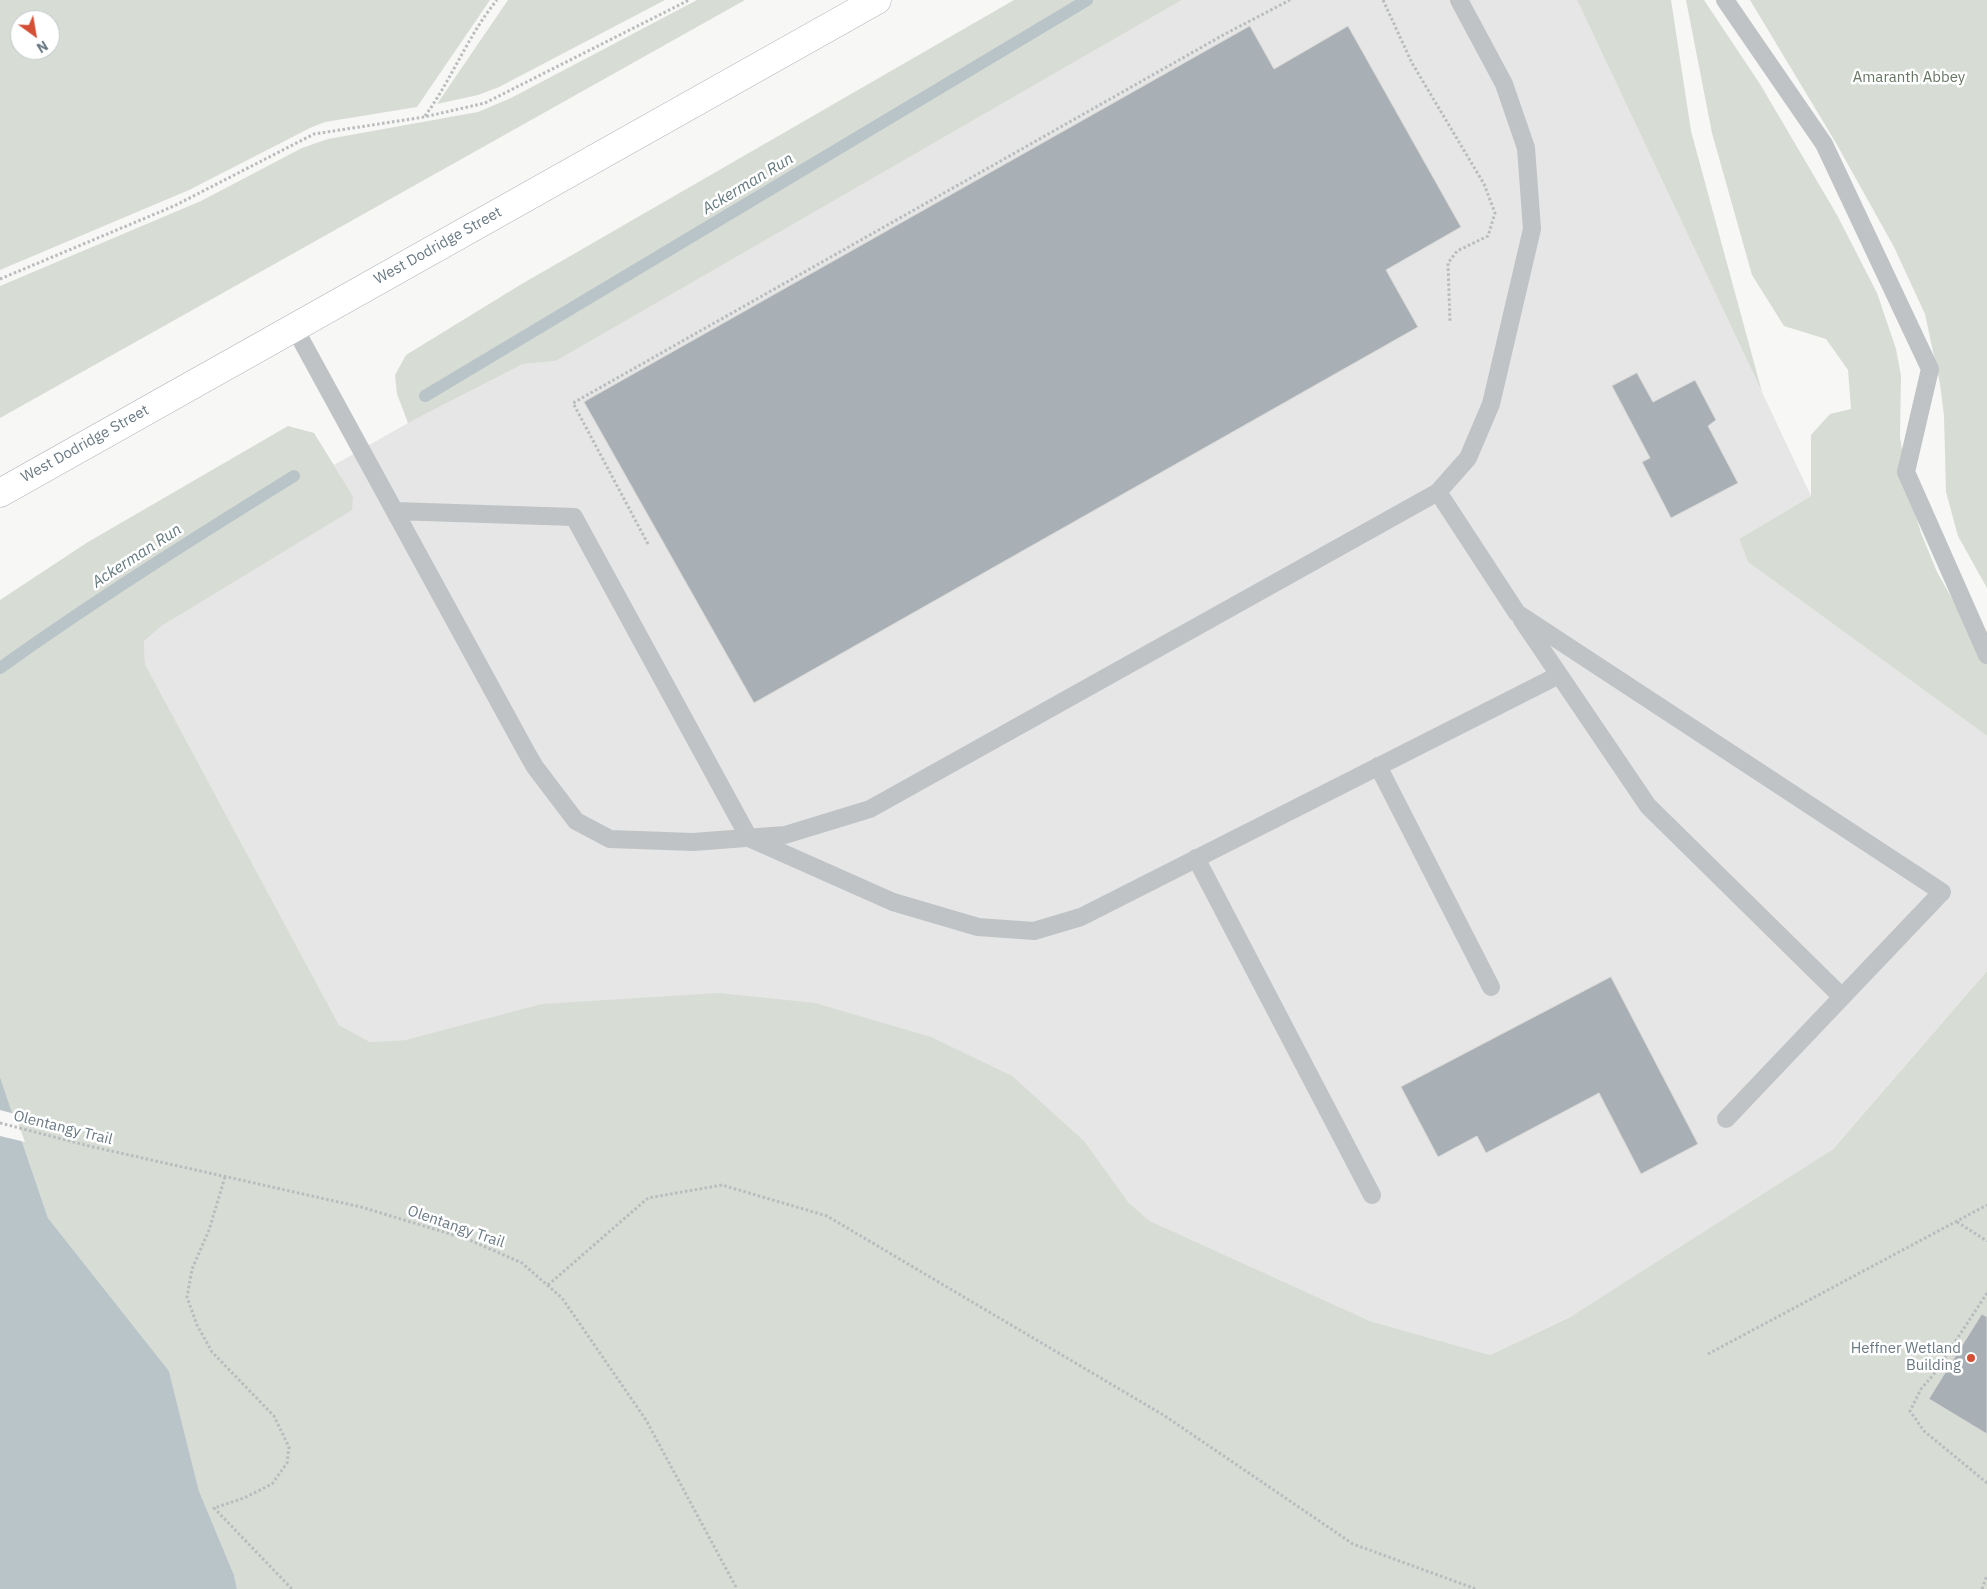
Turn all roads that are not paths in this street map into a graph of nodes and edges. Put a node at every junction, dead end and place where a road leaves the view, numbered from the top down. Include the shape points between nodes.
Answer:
1 (877, 0) edge
2 (1459, 0) edge
3 (1725, 0) edge
4 (294, 327) junction
5 (1438, 492) junction
6 (0, 493) edge
7 (394, 511) junction
8 (1517, 613) junction
9 (1987, 655) edge
10 (1559, 674) junction
11 (1378, 766) junction
12 (749, 838) junction
13 (1196, 858) junction
14 (1492, 987) dead end
15 (1842, 997) junction
16 (1726, 1119) dead end
17 (1372, 1194) dead end

1 - 4 main road, West Dodridge Street
2 - 5 lane via 1504,84 1526,148 1532,229 1492,404 1468,458
3 - 9 lane via 1824,144 1930,368 1906,472
4 - 6 main road, West Dodridge Street
4 - 7 lane
5 - 8 lane
5 - 12 lane via 870,809 785,836
7 - 12 lane via 535,767 576,821 610,838 693,842
7 - 12 lane via 574,517
8 - 10 lane
8 - 15 lane via 1942,892
10 - 11 lane
10 - 15 lane via 1648,806
11 - 13 lane
11 - 14 lane
12 - 13 lane via 893,902 978,927 1034,931 1081,917
13 - 17 lane
15 - 16 lane

